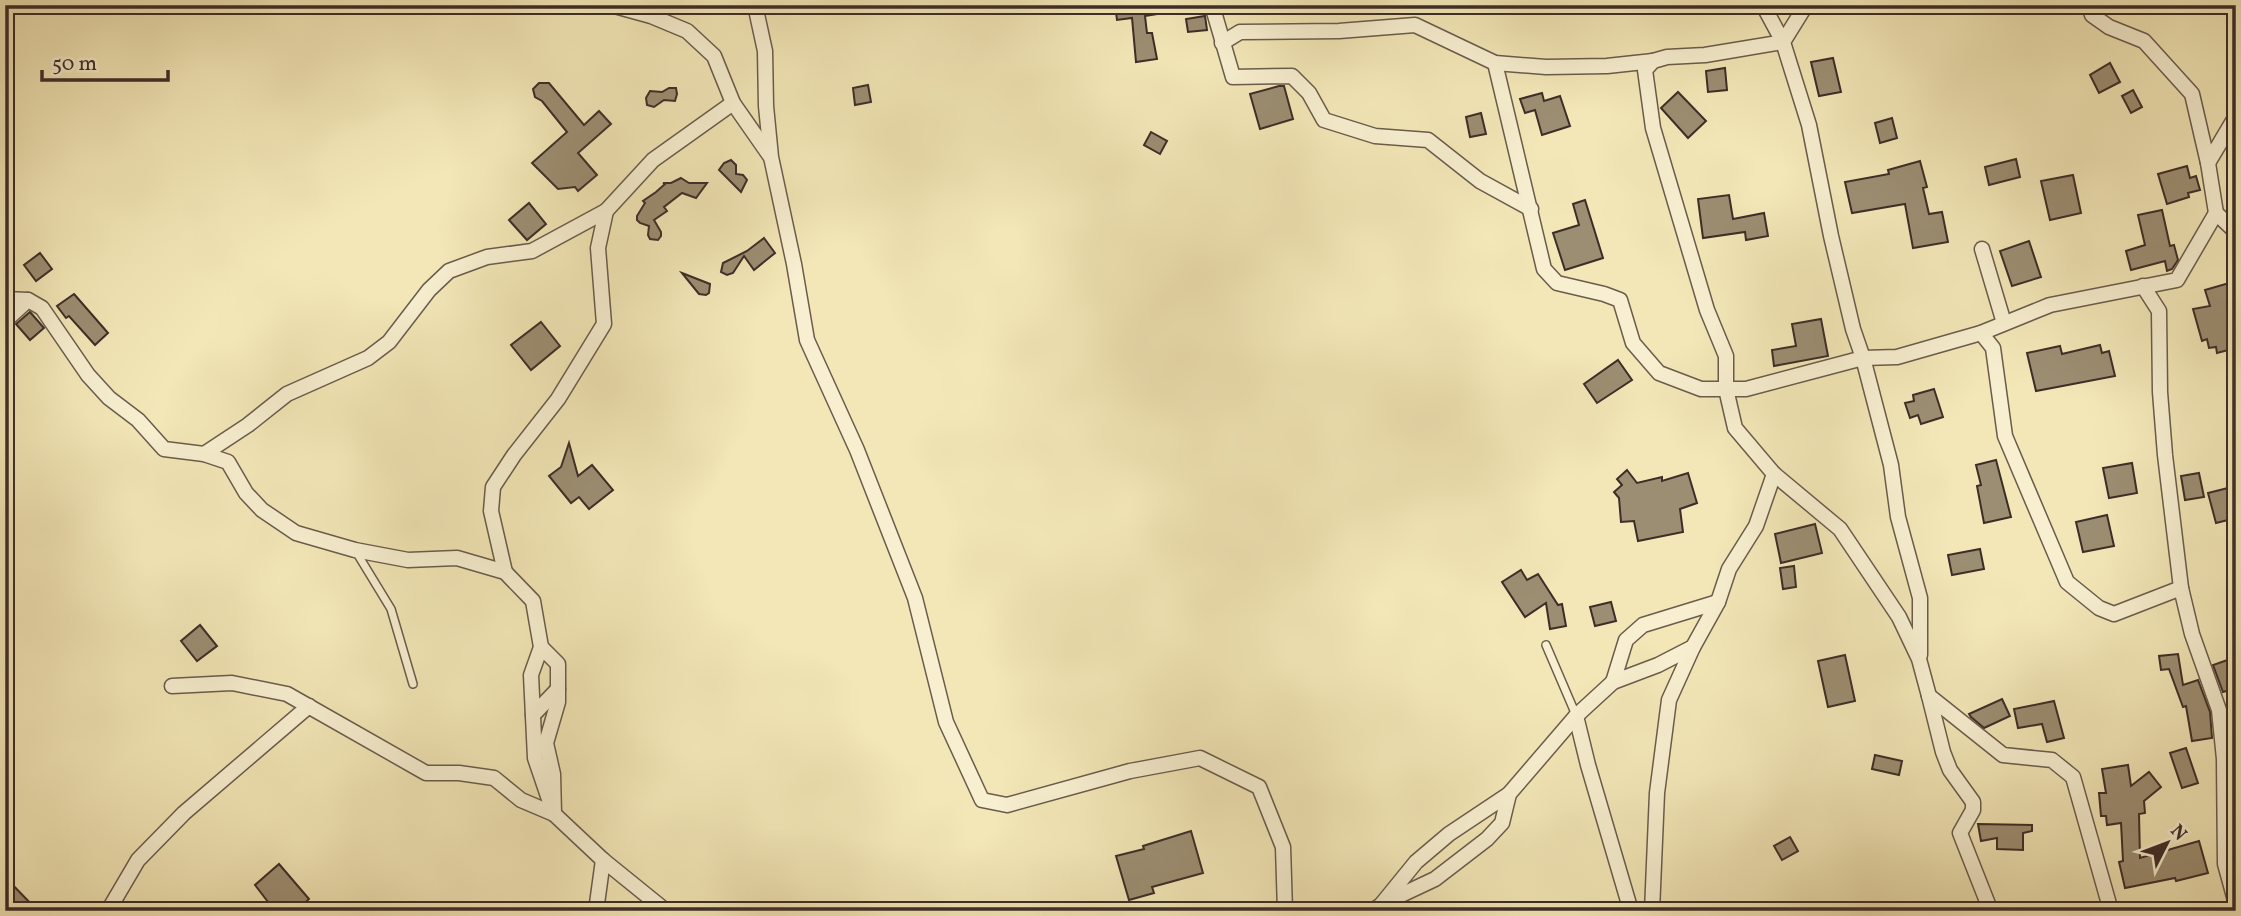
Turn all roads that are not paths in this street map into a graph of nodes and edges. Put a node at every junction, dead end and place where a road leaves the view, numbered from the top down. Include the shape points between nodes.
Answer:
1 (611, 5) edge
2 (755, 5) edge
3 (1212, 5) edge
4 (1763, 5) edge
5 (1806, 5) edge
6 (2089, 5) edge
7 (1783, 42) junction
8 (1222, 43) junction
9 (1653, 61) junction
10 (1495, 63) junction
11 (733, 103) junction
12 (2236, 116) edge
13 (771, 157) junction
14 (2208, 163) junction
15 (1531, 209) junction
16 (606, 211) junction
17 (2216, 213) junction
18 (2236, 232) edge
19 (1982, 249) dead end
20 (2143, 286) junction
21 (5, 299) edge
22 (29, 300) junction
23 (5, 321) edge
24 (2004, 323) junction
25 (1981, 333) junction
26 (1863, 358) junction
27 (1726, 389) junction
28 (204, 454) junction
29 (1774, 474) junction
30 (355, 550) junction
31 (505, 572) junction
32 (2181, 588) junction
33 (1718, 602) junction
34 (1546, 645) dead end
35 (541, 647) junction
36 (1693, 648) junction
37 (1920, 659) junction
38 (1613, 682) junction
39 (413, 684) dead end
40 (173, 686) dead end
41 (558, 688) junction
42 (1929, 696) junction
43 (309, 706) junction
44 (533, 715) junction
45 (1576, 716) junction
46 (1510, 794) junction
47 (554, 814) junction
48 (603, 860) junction
49 (2236, 904) edge
50 (1377, 908) edge
51 (108, 911) edge
52 (596, 911) edge
53 (666, 911) edge
54 (1285, 911) edge
55 (1631, 911) edge
56 (1652, 911) edge
57 (1988, 911) edge
58 (2111, 911) edge

1 - 11 street via 687,31 714,56
2 - 13 street via 765,51
3 - 8 street
4 - 7 street
5 - 7 street
6 - 14 street via 2092,15 2109,27 2144,41 2192,94
7 - 9 street
7 - 26 street via 1809,125 1831,236
8 - 10 street via 1240,32 1415,25
8 - 15 street via 1233,77 1292,76 1309,93 1324,120 1375,136 1428,140 1480,181
9 - 10 street via 1546,67
9 - 27 street via 1645,70 1653,128 1707,310 1726,356
10 - 15 street
11 - 13 street
11 - 16 street via 653,160
12 - 14 street
13 - 54 street via 807,340 857,450 915,598 946,722 982,800 1007,805 1130,771 1200,758 1259,787 1283,847
14 - 17 street
15 - 27 street via 1544,269 1557,283 1620,300 1633,342 1659,373 1701,389
16 - 28 street via 532,251 487,257 449,271 389,342 368,358 287,394
16 - 31 street via 598,248 604,324 558,399 494,487 491,511
17 - 18 street
17 - 20 street via 2177,280
19 - 24 street
20 - 24 street via 2050,305
20 - 32 street via 2159,311 2163,430
21 - 22 street
22 - 23 street
22 - 28 street via 42,308 88,375 164,449
24 - 25 street
25 - 26 street via 1898,357
25 - 32 street via 1993,348 2005,436 2067,582 2114,614
26 - 27 street via 1746,389
26 - 37 street via 1920,597
27 - 29 street via 1735,428
28 - 30 street via 228,462 246,494 296,533
29 - 33 street via 1756,526 1729,569
29 - 37 street via 1840,529 1899,617
30 - 31 street via 408,560 457,558
30 - 39 lane via 391,609
31 - 35 street via 533,601
32 - 49 street via 2192,634 2220,710 2225,864
33 - 36 street
33 - 38 street via 1643,625 1626,640
34 - 45 lane
35 - 41 street via 558,664
35 - 44 street via 531,675
36 - 38 street
36 - 56 street via 1669,700 1657,793
37 - 42 street
38 - 45 street
40 - 43 street via 232,682 287,694
41 - 44 street
41 - 47 street via 546,743
42 - 57 street via 1950,770 1973,802 1960,833
42 - 58 street via 2003,755 2052,760 2073,777
43 - 47 street via 426,773 494,778 521,800
43 - 51 street via 184,813 138,860
44 - 47 street via 535,758
45 - 46 street
45 - 55 street
46 - 50 street via 1416,862
46 - 50 street via 1502,824 1487,839 1435,879
47 - 48 street
48 - 52 street
48 - 53 street

